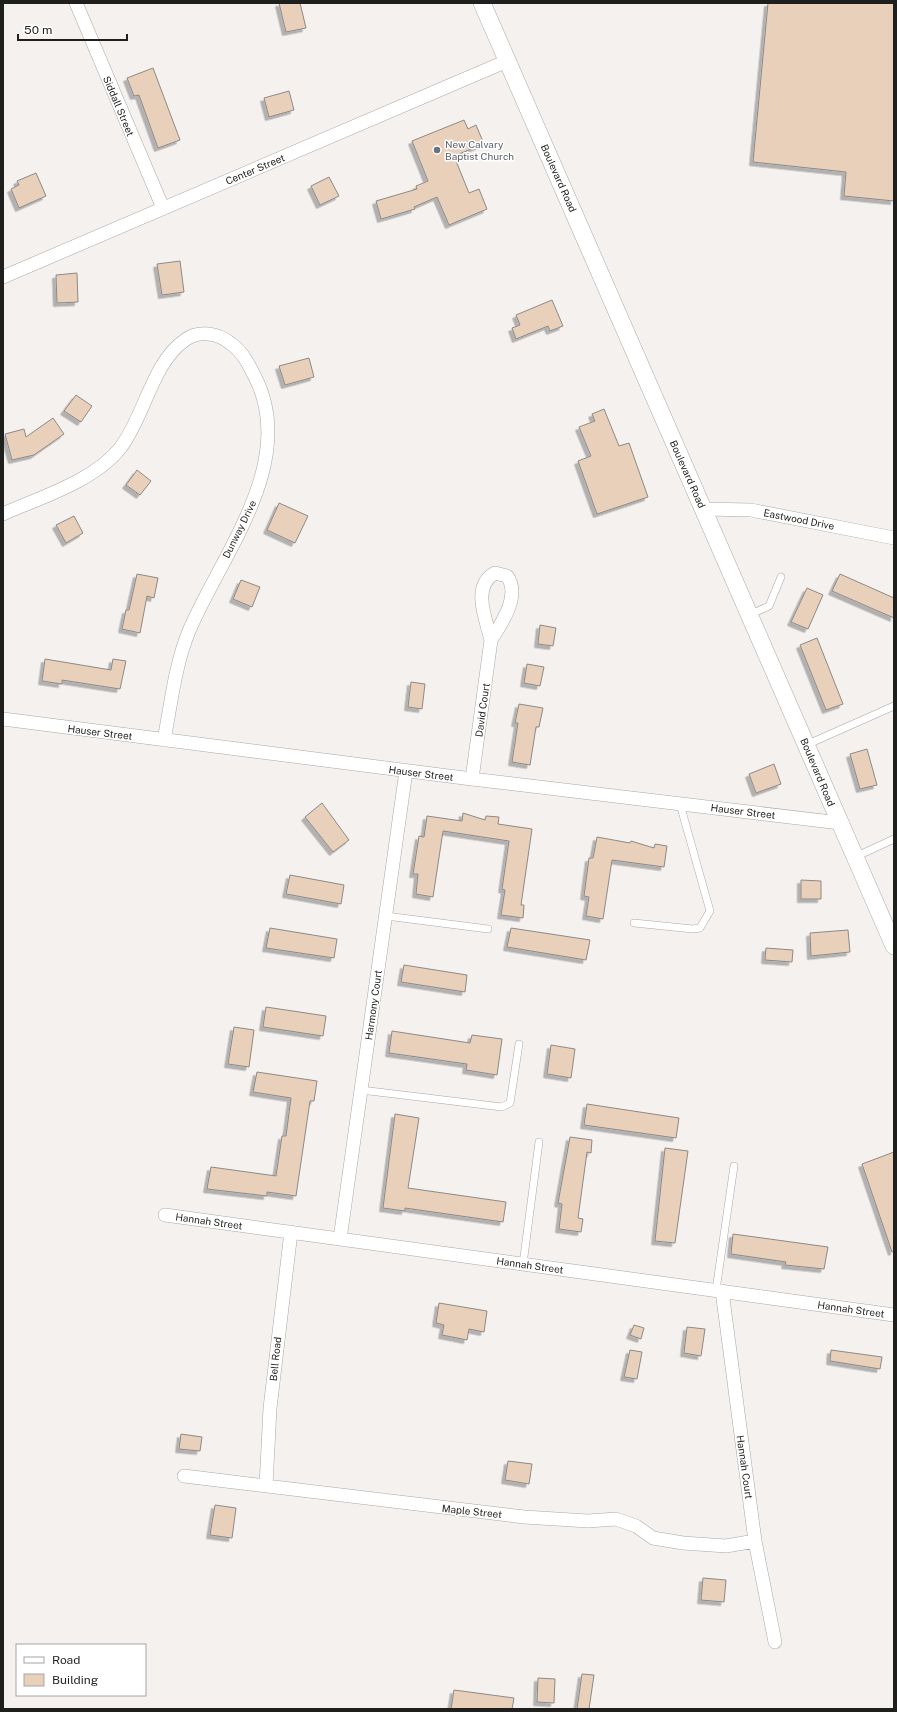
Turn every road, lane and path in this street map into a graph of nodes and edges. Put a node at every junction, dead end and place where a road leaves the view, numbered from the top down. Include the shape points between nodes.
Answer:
1 (76, 3) edge
2 (482, 3) edge
3 (507, 61) junction
4 (163, 208) junction
5 (3, 277) edge
6 (703, 509) junction
7 (3, 514) edge
8 (894, 538) edge
9 (781, 577) dead end
10 (749, 615) junction
11 (491, 640) dead end
12 (894, 706) edge
13 (3, 719) edge
14 (164, 740) junction
15 (806, 745) junction
16 (406, 771) junction
17 (472, 779) junction
18 (680, 804) junction
19 (840, 823) junction
20 (894, 839) edge
21 (855, 857) junction
22 (386, 916) junction
23 (634, 923) dead end
24 (488, 929) dead end
25 (894, 946) edge
26 (519, 1044) dead end
27 (361, 1090) junction
28 (539, 1142) dead end
29 (734, 1166) dead end
30 (165, 1215) dead end
31 (291, 1232) junction
32 (340, 1239) junction
33 (523, 1264) junction
34 (719, 1291) junction
35 (894, 1315) edge
36 (184, 1476) dead end
37 (266, 1486) junction
38 (755, 1541) junction
39 (775, 1642) dead end

1 - 4 street, Siddall Street
2 - 3 street, Boulevard Road
3 - 4 street, Center Street
3 - 6 street, Boulevard Road
4 - 5 street, Center Street
6 - 8 street, Eastwood Drive via 750,510
6 - 10 street, Boulevard Road
7 - 14 street, Dunway Drive via 84,478 108,461 121,448 132,430 169,354 185,340 201,334 217,336 232,344 244,358 262,394 267,419 264,468 247,517 189,632 178,669
9 - 10 lane via 769,606
10 - 15 street, Boulevard Road
11 - 17 street, David Court
12 - 15 lane
13 - 14 street, Hauser Street
14 - 16 street, Hauser Street
15 - 19 street, Boulevard Road
16 - 17 street, Hauser Street
16 - 22 street, Harmony Court
17 - 18 street, Hauser Street
18 - 19 street, Hauser Street
18 - 23 lane via 710,912 700,928
19 - 21 street, Boulevard Road
20 - 21 lane
21 - 25 street, Boulevard Road
22 - 24 lane
22 - 27 street, Harmony Court
26 - 27 lane via 510,1103 502,1107
27 - 32 street, Harmony Court
28 - 33 lane
29 - 34 lane
30 - 31 street, Hannah Street
31 - 32 street, Hannah Street
31 - 37 street, Bell Road via 270,1400
32 - 33 street, Hannah Street
33 - 34 street, Hannah Street
34 - 35 street, Hannah Street
34 - 38 street, Hannah Court
36 - 37 street, Maple Street
37 - 38 street, Maple Street via 524,1517 588,1521 616,1519 636,1526 653,1538 683,1543 726,1546
38 - 39 street, Hannah Court

